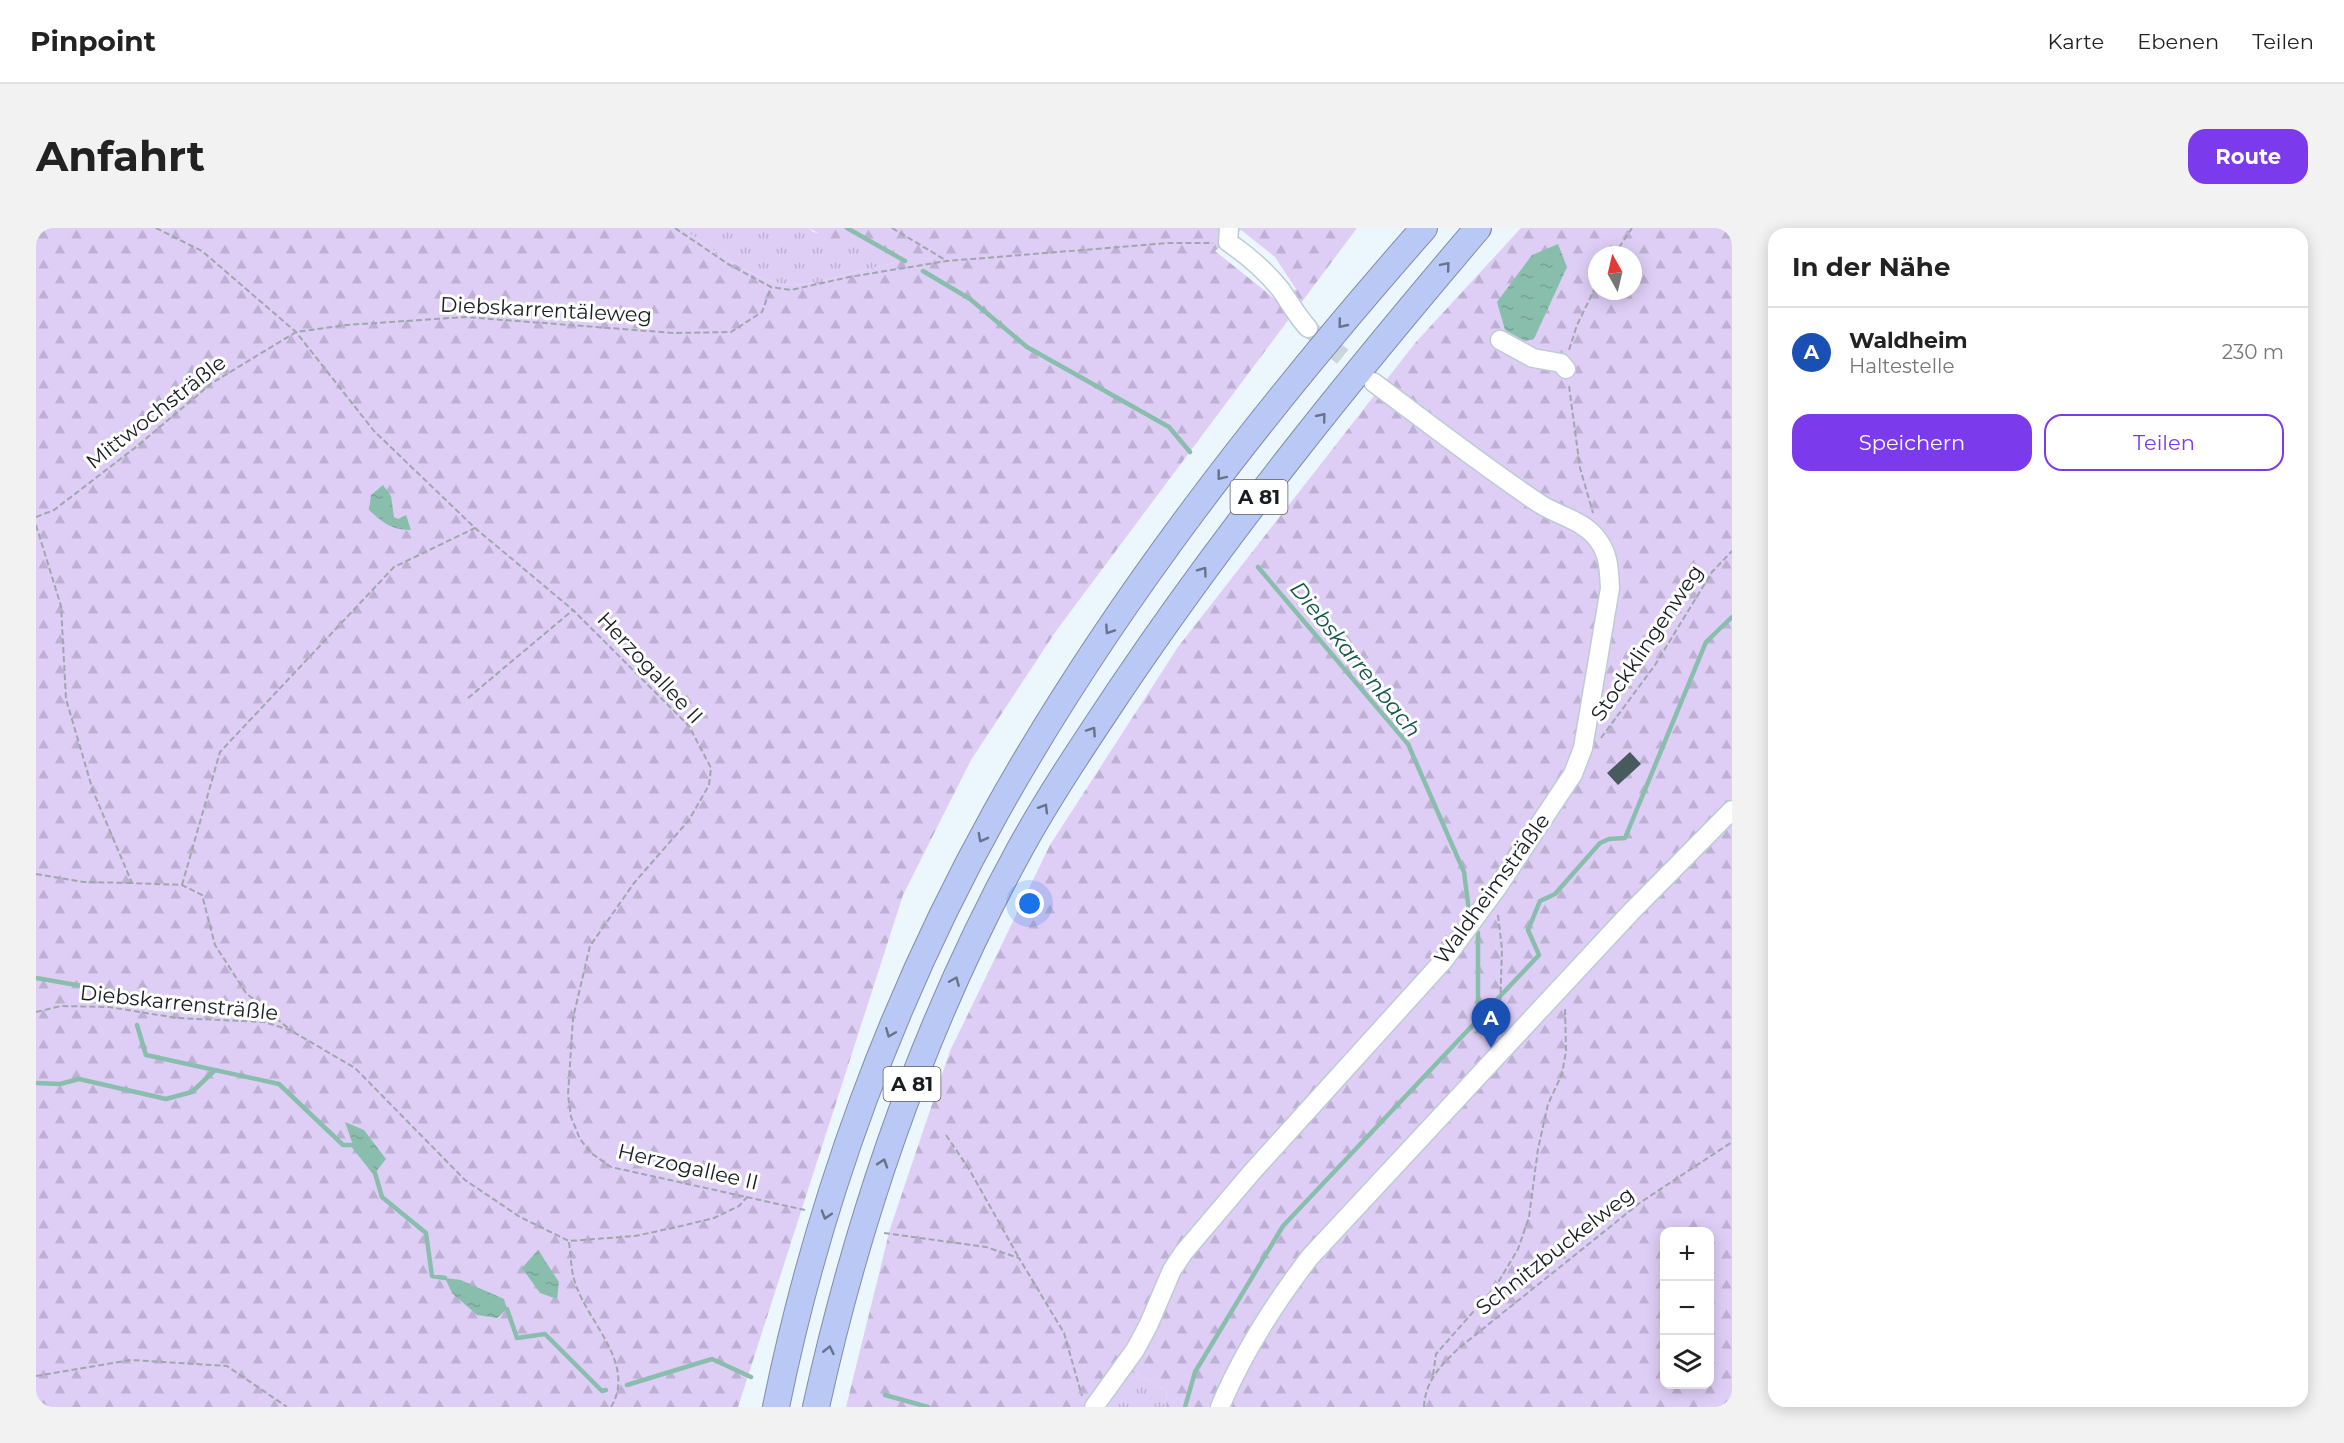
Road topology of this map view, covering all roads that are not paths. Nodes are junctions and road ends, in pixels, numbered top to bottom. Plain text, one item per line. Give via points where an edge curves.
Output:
1 (1424, 228) edge
2 (1478, 228) edge
3 (1228, 235) edge
4 (1308, 328) tunnel mouth
5 (1500, 340) dead end
6 (1566, 369) road end
7 (1373, 382) tunnel mouth
8 (1732, 810) edge
9 (1090, 1405) edge
10 (776, 1407) edge
11 (816, 1407) edge
12 (1220, 1407) edge

1 -> 10 highway, A 81 via 1247,443 1142,582 1076,678 994,815 927,950 857,1120 808,1274
11 -> 2 highway, A 81 via 844,1290 896,1128 962,965 1026,838 1089,735 1227,539 1340,394
3 - 4 street via 1280,289
5 - 6 street via 1533,358 1561,363
7 - 9 street, Waldheimsträßle via 1542,505 1598,539 1608,563 1610,588 1583,748 1573,774 1444,960 1184,1252 1172,1269 1135,1350
8 - 12 street via 1560,987 1310,1257 1277,1301 1236,1369

